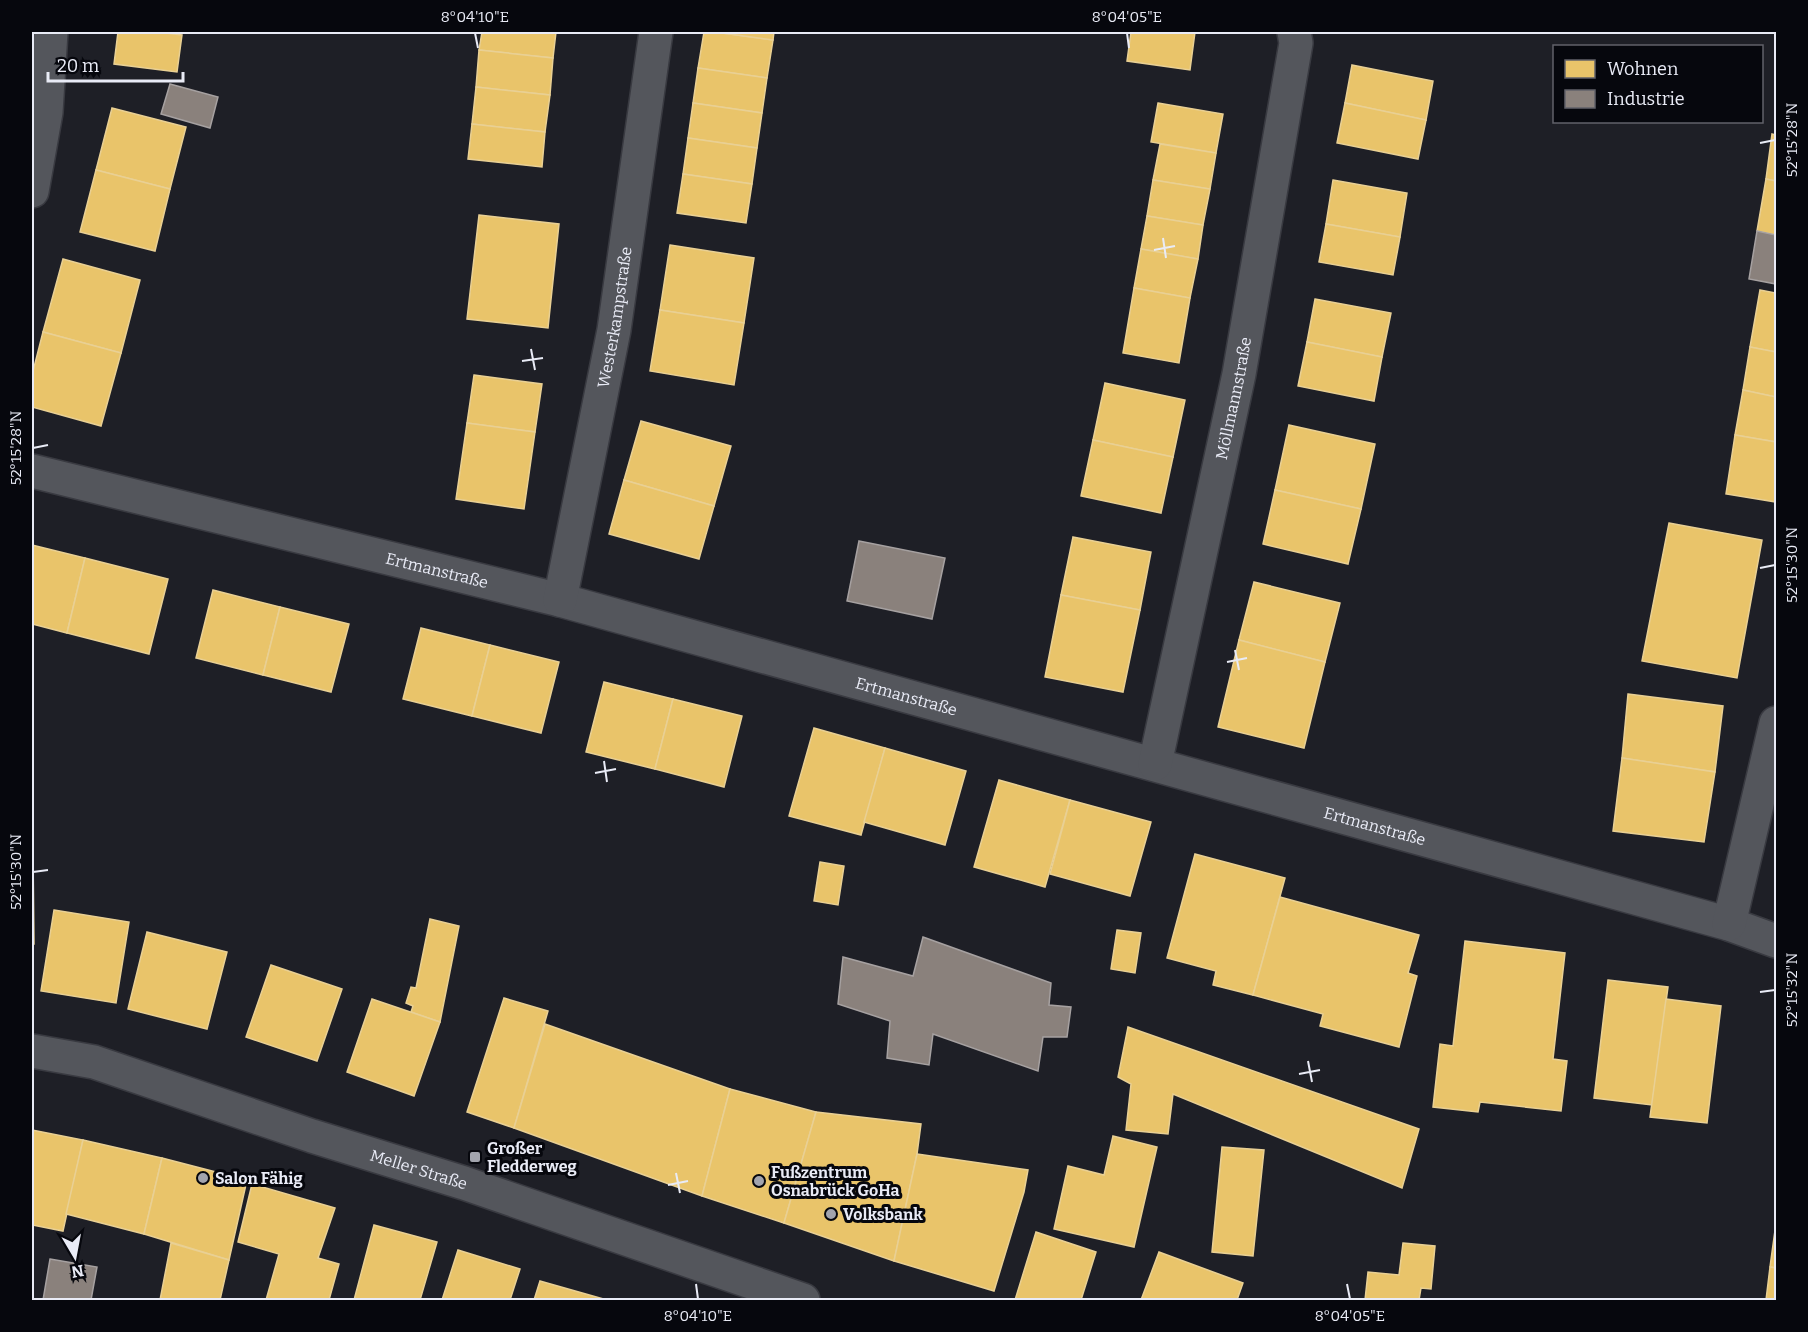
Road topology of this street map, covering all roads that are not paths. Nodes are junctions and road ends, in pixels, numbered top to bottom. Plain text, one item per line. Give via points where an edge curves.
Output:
1 (51, 32) edge
2 (656, 32) edge
3 (1294, 32) edge
4 (32, 191) edge
5 (32, 471) edge
6 (560, 600) junction
7 (1776, 723) edge
8 (1155, 764) junction
9 (1729, 924) junction
10 (1776, 941) edge
11 (32, 1051) edge
12 (803, 1300) edge

1 - 4 street via 46,112
2 - 6 street, Westerkampstraße via 614,330
3 - 8 street, Möllmannstraße via 1296,43 1239,374
5 - 6 street, Ertmanstraße
6 - 8 street, Ertmanstraße
7 - 9 street
8 - 9 street, Ertmanstraße
9 - 10 street, Ertmanstraße
11 - 12 street, Meller Straße via 94,1062

